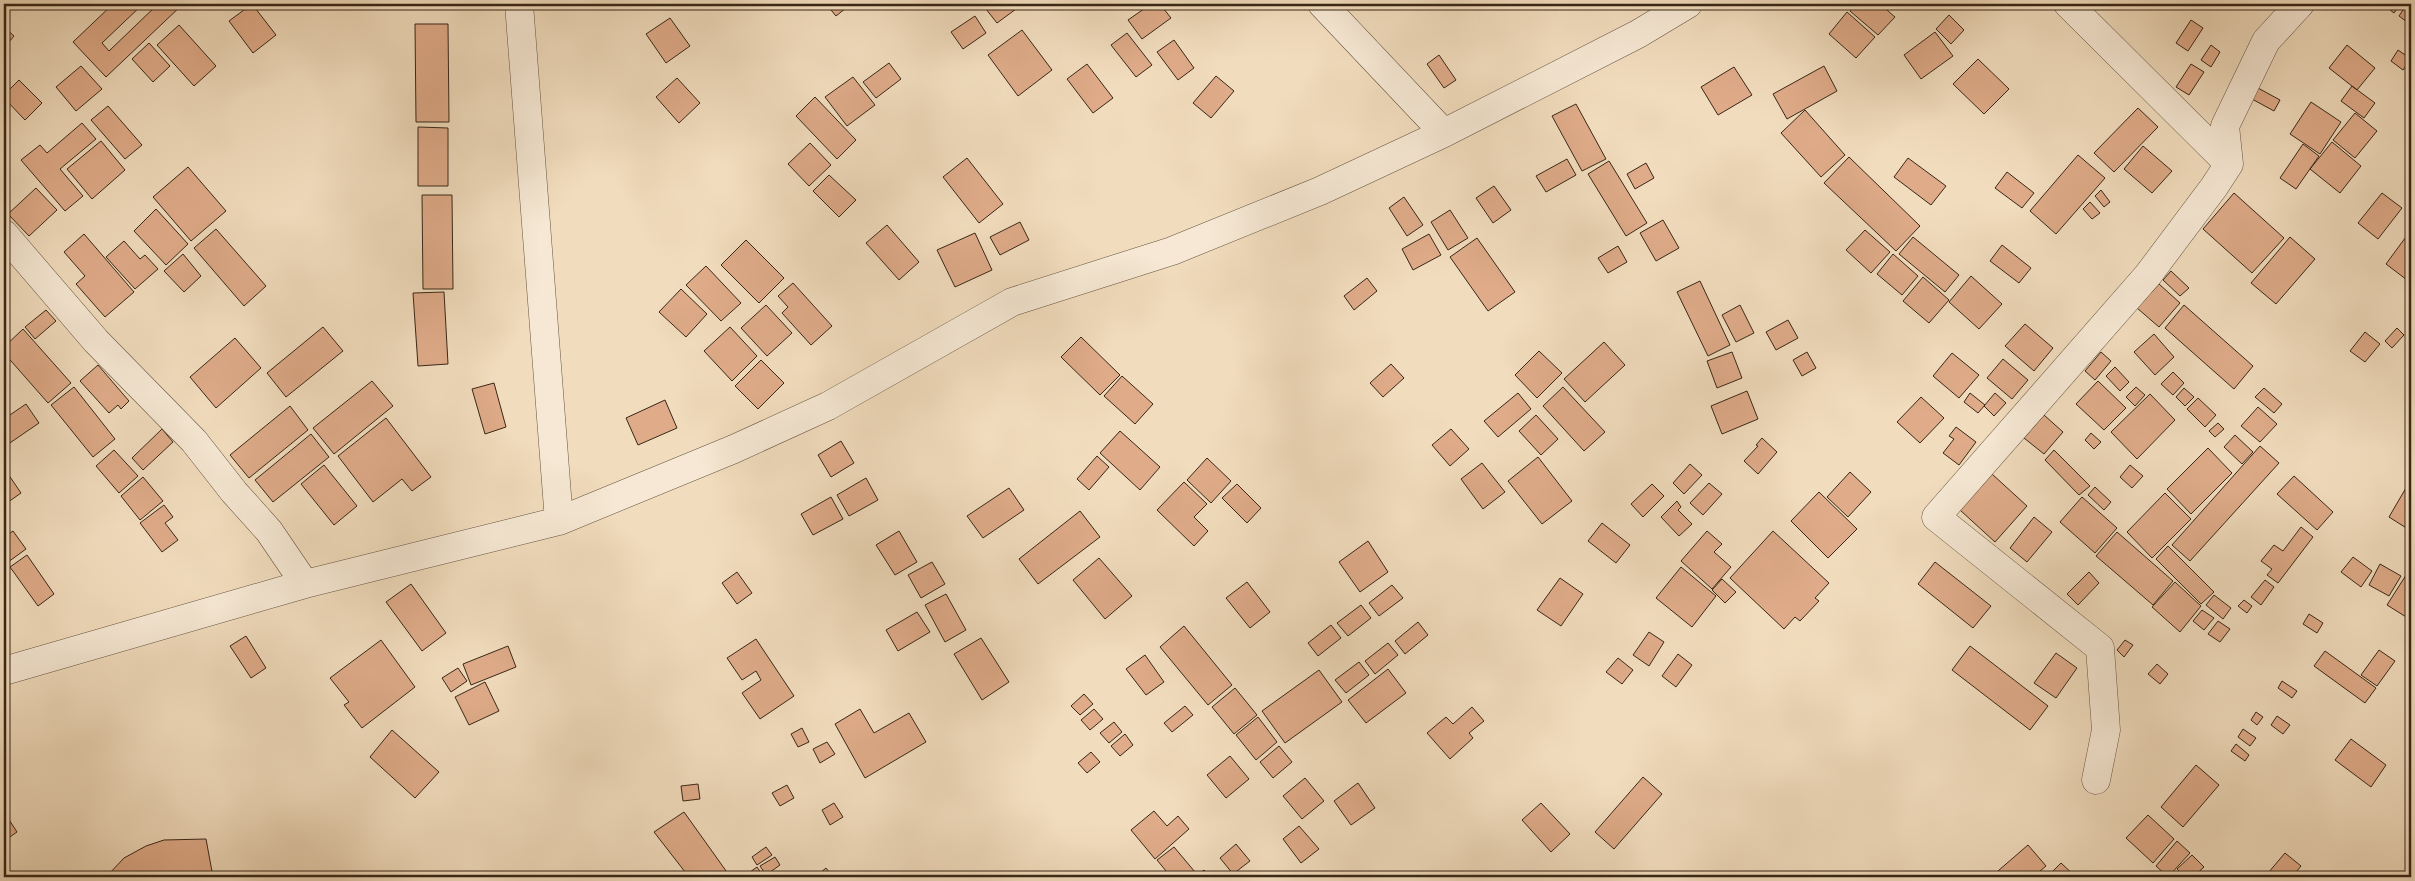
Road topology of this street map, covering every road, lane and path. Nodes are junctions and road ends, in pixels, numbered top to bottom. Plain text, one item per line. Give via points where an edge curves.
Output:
1 (519, 4) edge
2 (1322, 4) edge
3 (1688, 4) edge
4 (2068, 4) edge
5 (2300, 4) edge
6 (1444, 133) junction
7 (2229, 164) junction
8 (4, 234) edge
9 (559, 521) junction
10 (305, 584) junction
11 (4, 671) edge
12 (2096, 780) dead end

1 - 9 street
2 - 6 street
3 - 6 street via 1638,34
4 - 7 street
5 - 7 street via 2266,41 2226,126
6 - 9 street via 1320,191 1172,251 1012,302 828,406 734,449
7 - 12 street via 2148,275 1936,517 2100,648 2106,730
8 - 10 street via 96,341 194,442 268,531
9 - 10 street
10 - 11 street

